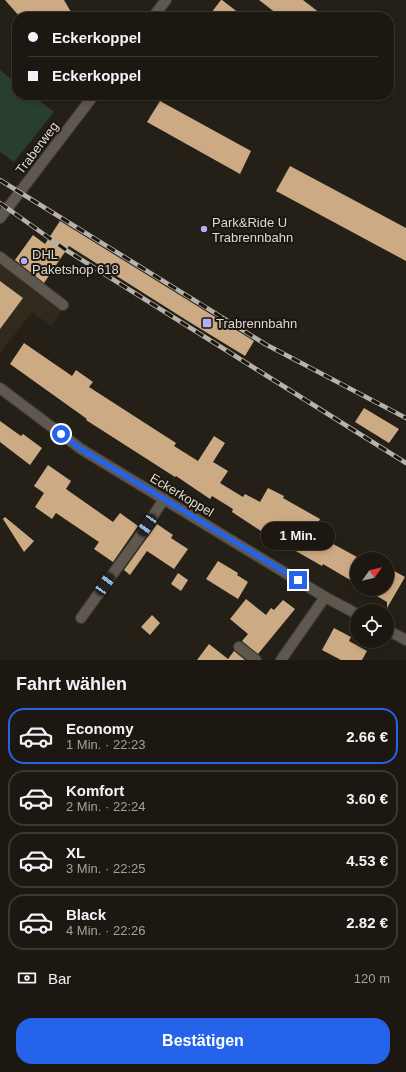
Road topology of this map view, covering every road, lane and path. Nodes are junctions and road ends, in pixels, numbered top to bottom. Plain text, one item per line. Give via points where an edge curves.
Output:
1 (166, 0) edge
2 (157, 12) edge
3 (90, 100) edge
4 (0, 218) edge
5 (0, 258) edge
6 (63, 305) dead end
7 (0, 388) edge
8 (164, 499) junction
9 (325, 597) junction
10 (350, 610) edge
11 (81, 618) dead end
12 (394, 634) edge
13 (406, 640) edge
14 (239, 647) dead end
15 (256, 660) edge
16 (281, 660) edge

1 - 2 street
3 - 4 street, Traberweg
5 - 6 street
7 - 8 street, Eckerkoppel via 81,449
8 - 9 street, Eckerkoppel
8 - 11 street
9 - 10 street, Eckerkoppel
9 - 16 street
12 - 13 street
14 - 15 street

